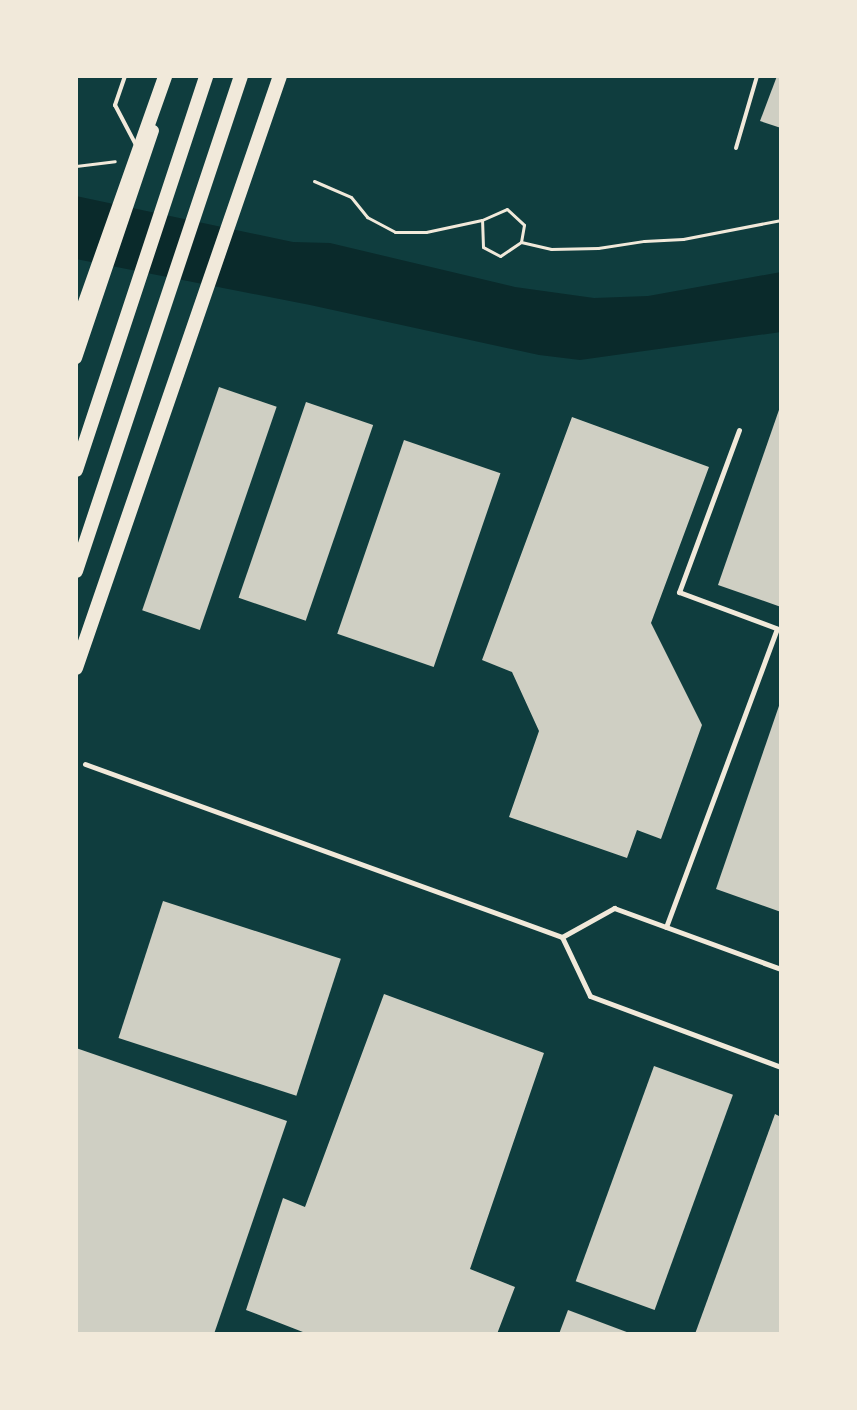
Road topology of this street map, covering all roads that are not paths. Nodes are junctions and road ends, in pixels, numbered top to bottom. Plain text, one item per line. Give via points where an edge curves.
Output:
1 (125, 76) edge
2 (165, 76) edge
3 (171, 76) edge
4 (206, 76) edge
5 (241, 76) edge
6 (274, 76) edge
7 (280, 76) edge
8 (757, 76) edge
9 (736, 148) dead end
10 (144, 158) junction
11 (76, 328) edge
12 (76, 358) edge
13 (738, 430) dead end
14 (76, 470) edge
15 (76, 571) edge
16 (779, 629) edge
17 (76, 668) edge
18 (86, 764) dead end
19 (666, 927) junction
20 (562, 937) junction
21 (781, 969) edge
22 (781, 1067) edge

1 - 10 lane via 115,105
2 - 11 highway
3 - 10 main road
4 - 14 highway
5 - 15 highway
6 - 17 main road via 81,643
7 - 17 highway
8 - 9 lane
10 - 12 main road
13 - 16 street via 679,592
16 - 19 street
18 - 20 street
19 - 20 street via 614,908
19 - 21 street
20 - 22 street via 590,996

